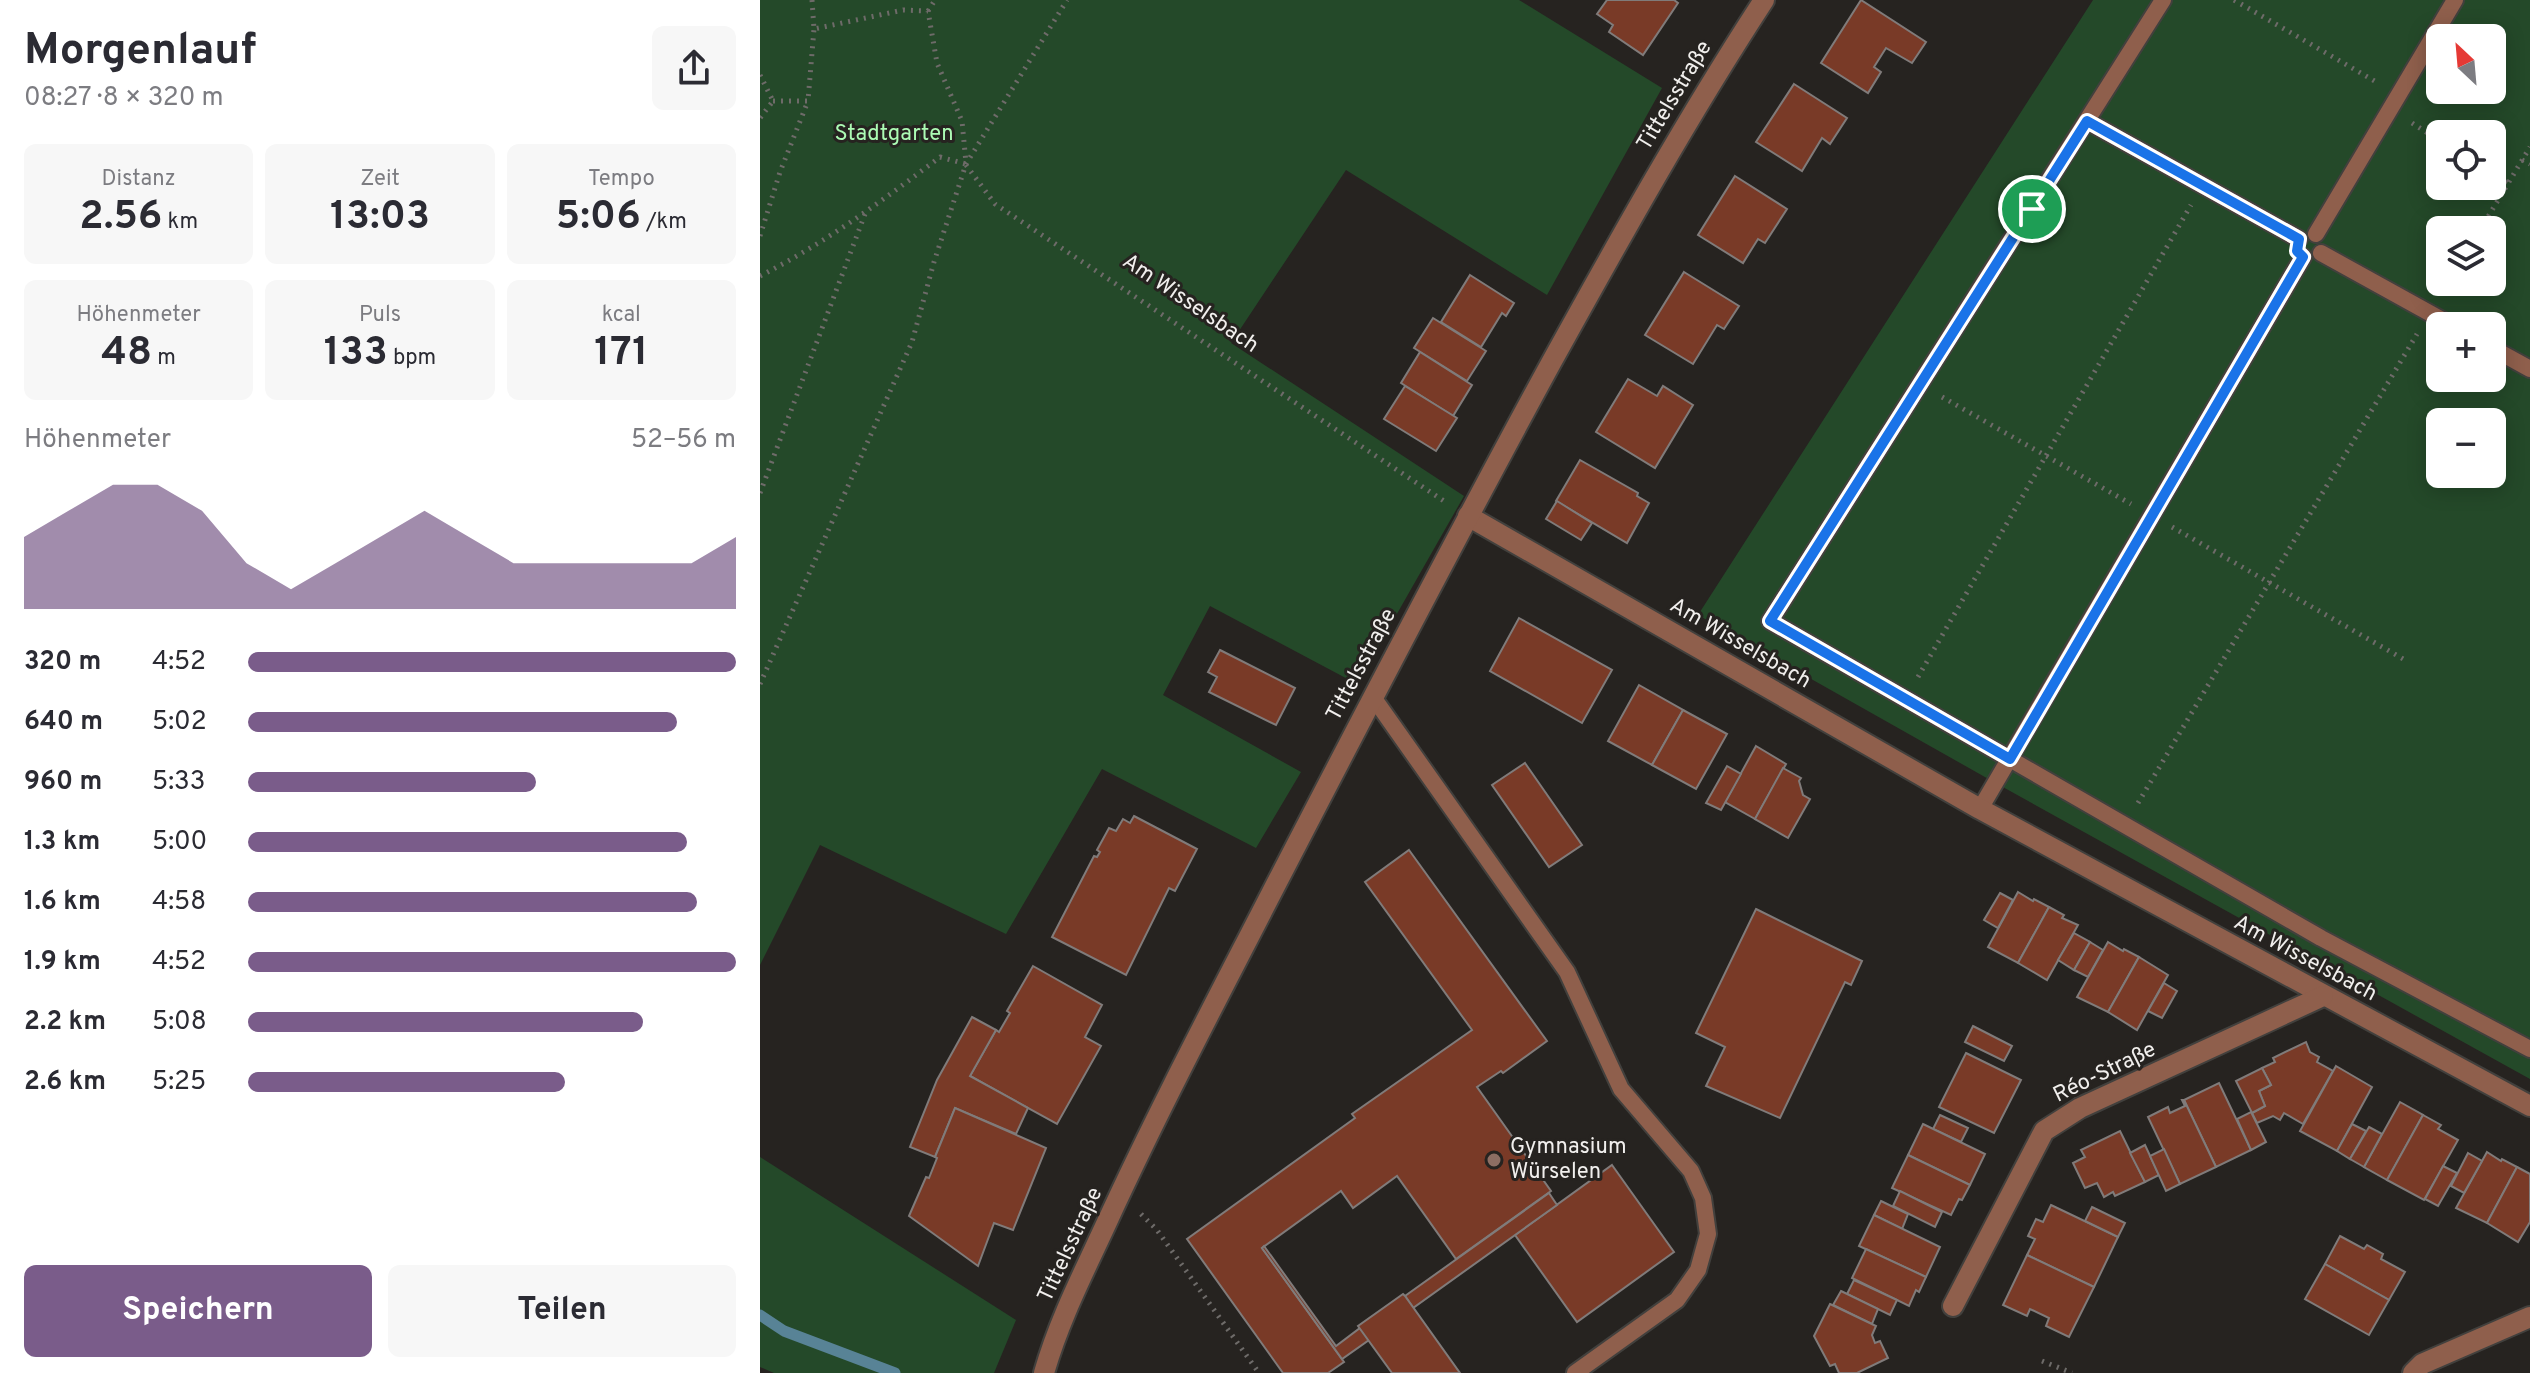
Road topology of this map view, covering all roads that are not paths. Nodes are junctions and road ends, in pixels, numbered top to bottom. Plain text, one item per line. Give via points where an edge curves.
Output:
1 (1764, 0) edge
2 (2163, 0) edge
3 (2455, 0) edge
4 (2087, 121) junction
5 (2316, 234) junction
6 (2299, 239) junction
7 (2321, 253) junction
8 (2303, 257) junction
9 (2428, 312) edge
10 (2506, 356) edge
11 (2530, 369) edge
12 (1468, 516) junction
13 (1373, 697) junction
14 (2010, 759) junction
15 (1980, 809) junction
16 (2323, 996) junction
17 (2530, 1049) edge
18 (2530, 1106) edge
19 (1953, 1306) dead end
20 (2530, 1317) edge
21 (1044, 1373) edge
22 (1575, 1373) edge
23 (2413, 1373) edge

1 - 12 street, Tittelsstraße via 1633,215
2 - 4 lane
3 - 5 lane
4 - 6 lane
4 - 14 lane via 1770,621
5 - 6 lane via 2305,233
5 - 7 lane via 2322,241
6 - 8 lane via 2297,251
7 - 8 lane
7 - 9 lane
8 - 14 lane
10 - 11 lane
12 - 13 street, Tittelsstraße
12 - 15 street, Am Wisselsbach
13 - 21 street, Tittelsstraße via 1120,1194 1054,1338
13 - 22 lane via 1567,972 1621,1089 1691,1171 1703,1198 1708,1234 1698,1270 1677,1300
14 - 15 lane
14 - 17 lane via 2321,938
15 - 16 street, Am Wisselsbach
16 - 18 street, Am Wisselsbach
16 - 19 street, Réo-Straße via 2080,1108 2044,1131
20 - 23 street via 2422,1364

